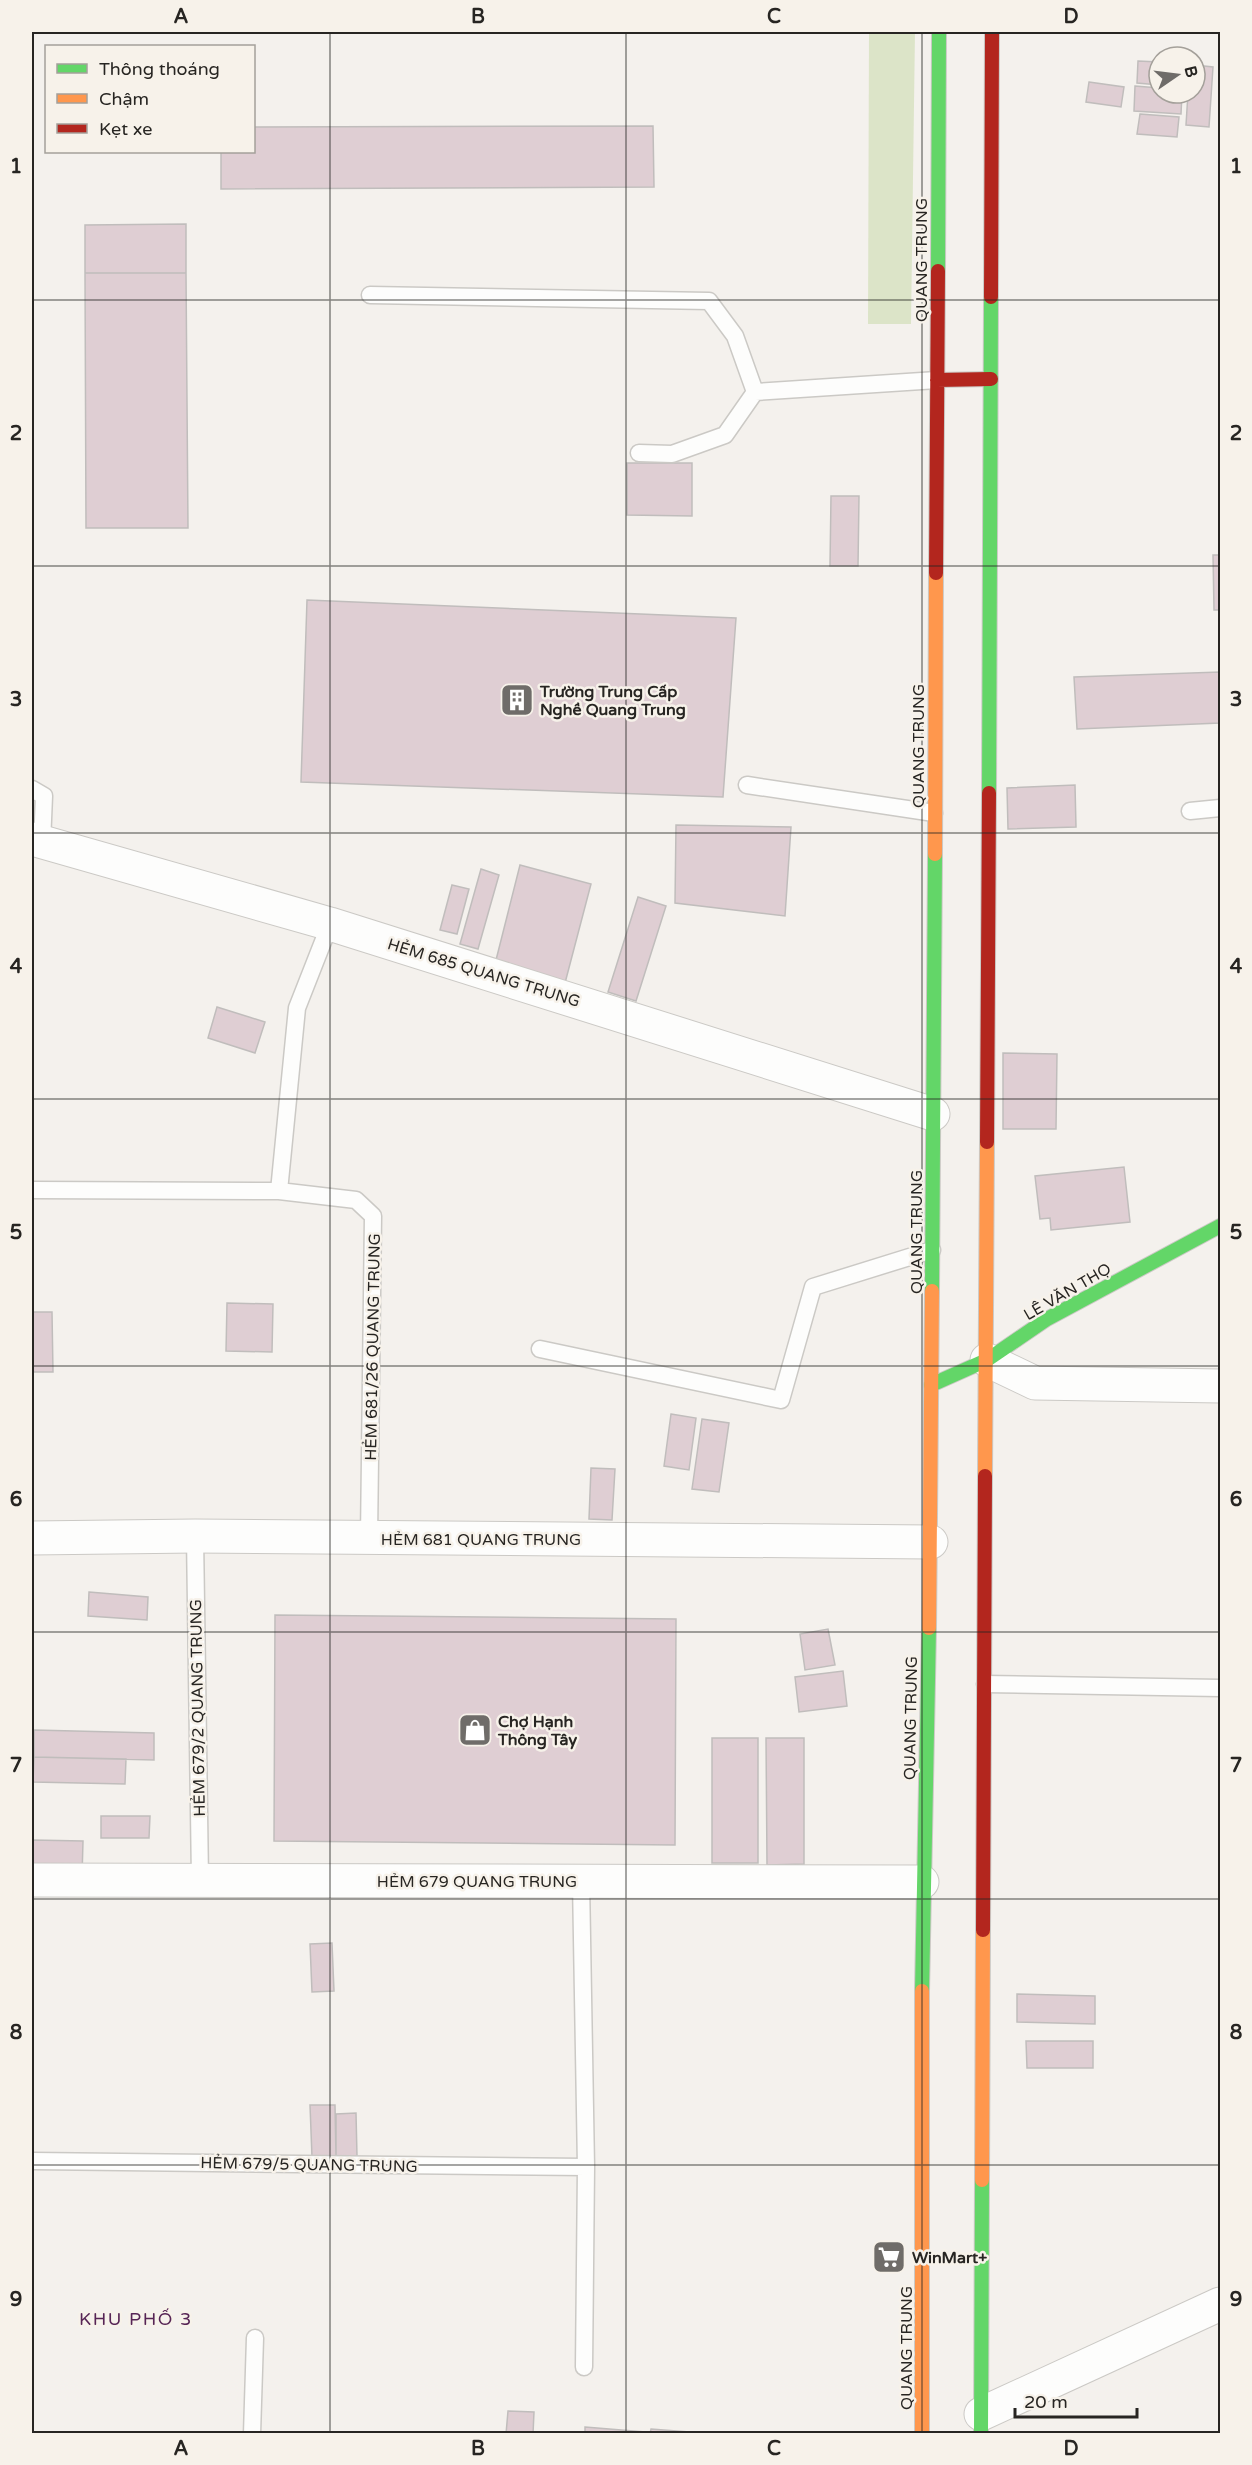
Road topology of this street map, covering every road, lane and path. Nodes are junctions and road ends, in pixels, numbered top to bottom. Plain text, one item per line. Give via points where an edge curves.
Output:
1 (939, 32) edge
2 (992, 32) edge
3 (370, 295) dead end
4 (937, 380) junction
5 (991, 380) junction
6 (755, 392) junction
7 (639, 453) dead end
8 (747, 785) dead end
9 (32, 789) edge
10 (1221, 808) edge
11 (1190, 811) dead end
12 (934, 813) junction
13 (37, 841) edge
14 (330, 924) junction
15 (933, 1114) junction
16 (32, 1190) edge
17 (279, 1191) junction
18 (1221, 1226) edge
19 (932, 1250) junction
20 (540, 1349) dead end
21 (987, 1360) junction
22 (931, 1385) junction
23 (1221, 1386) edge
24 (195, 1536) junction
25 (32, 1538) edge
26 (369, 1538) junction
27 (931, 1542) junction
28 (985, 1684) junction
29 (1221, 1688) edge
30 (32, 1880) edge
31 (200, 1880) junction
32 (581, 1881) junction
33 (922, 1882) junction
34 (32, 2161) edge
35 (586, 2167) junction
36 (1221, 2304) edge
37 (255, 2338) dead end
38 (584, 2367) dead end
39 (981, 2424) edge
40 (252, 2433) edge
41 (922, 2433) edge

1 - 4 main road, QUANG TRUNG
2 - 5 main road
3 - 6 lane via 709,301 735,336
4 - 5 main road
4 - 6 lane
4 - 12 main road, QUANG TRUNG
5 - 21 main road
6 - 7 lane via 725,435 672,454
8 - 12 lane
9 - 13 lane via 44,796
10 - 11 lane
12 - 15 main road, QUANG TRUNG
13 - 14 street, HẺM 685 QUANG TRUNG
14 - 15 street, HẺM 685 QUANG TRUNG
14 - 17 lane via 297,1008
15 - 19 main road, QUANG TRUNG
16 - 17 lane, HẺM 681/26 QUANG TRUNG
17 - 26 lane, HẺM 681/26 QUANG TRUNG via 356,1200 373,1216
18 - 21 main road, LÊ VĂN THỌ via 1047,1319
19 - 20 lane via 813,1287 781,1400
19 - 22 main road, QUANG TRUNG
21 - 22 main road, LÊ VĂN THỌ
21 - 23 street via 1035,1383
21 - 28 main road
22 - 27 main road, QUANG TRUNG
24 - 25 street, HẺM 681 QUANG TRUNG
24 - 26 street, HẺM 681 QUANG TRUNG
24 - 31 lane, HẺM 679/2 QUANG TRUNG
26 - 27 street, HẺM 681 QUANG TRUNG
27 - 33 main road, QUANG TRUNG
28 - 29 lane
28 - 39 main road
30 - 31 street, HẺM 679 QUANG TRUNG
31 - 32 street, HẺM 679 QUANG TRUNG
32 - 33 street, HẺM 679 QUANG TRUNG
32 - 35 lane
33 - 41 main road, QUANG TRUNG
34 - 35 lane, HẺM 679/5 QUANG TRUNG
35 - 38 lane
36 - 39 street
37 - 40 lane

